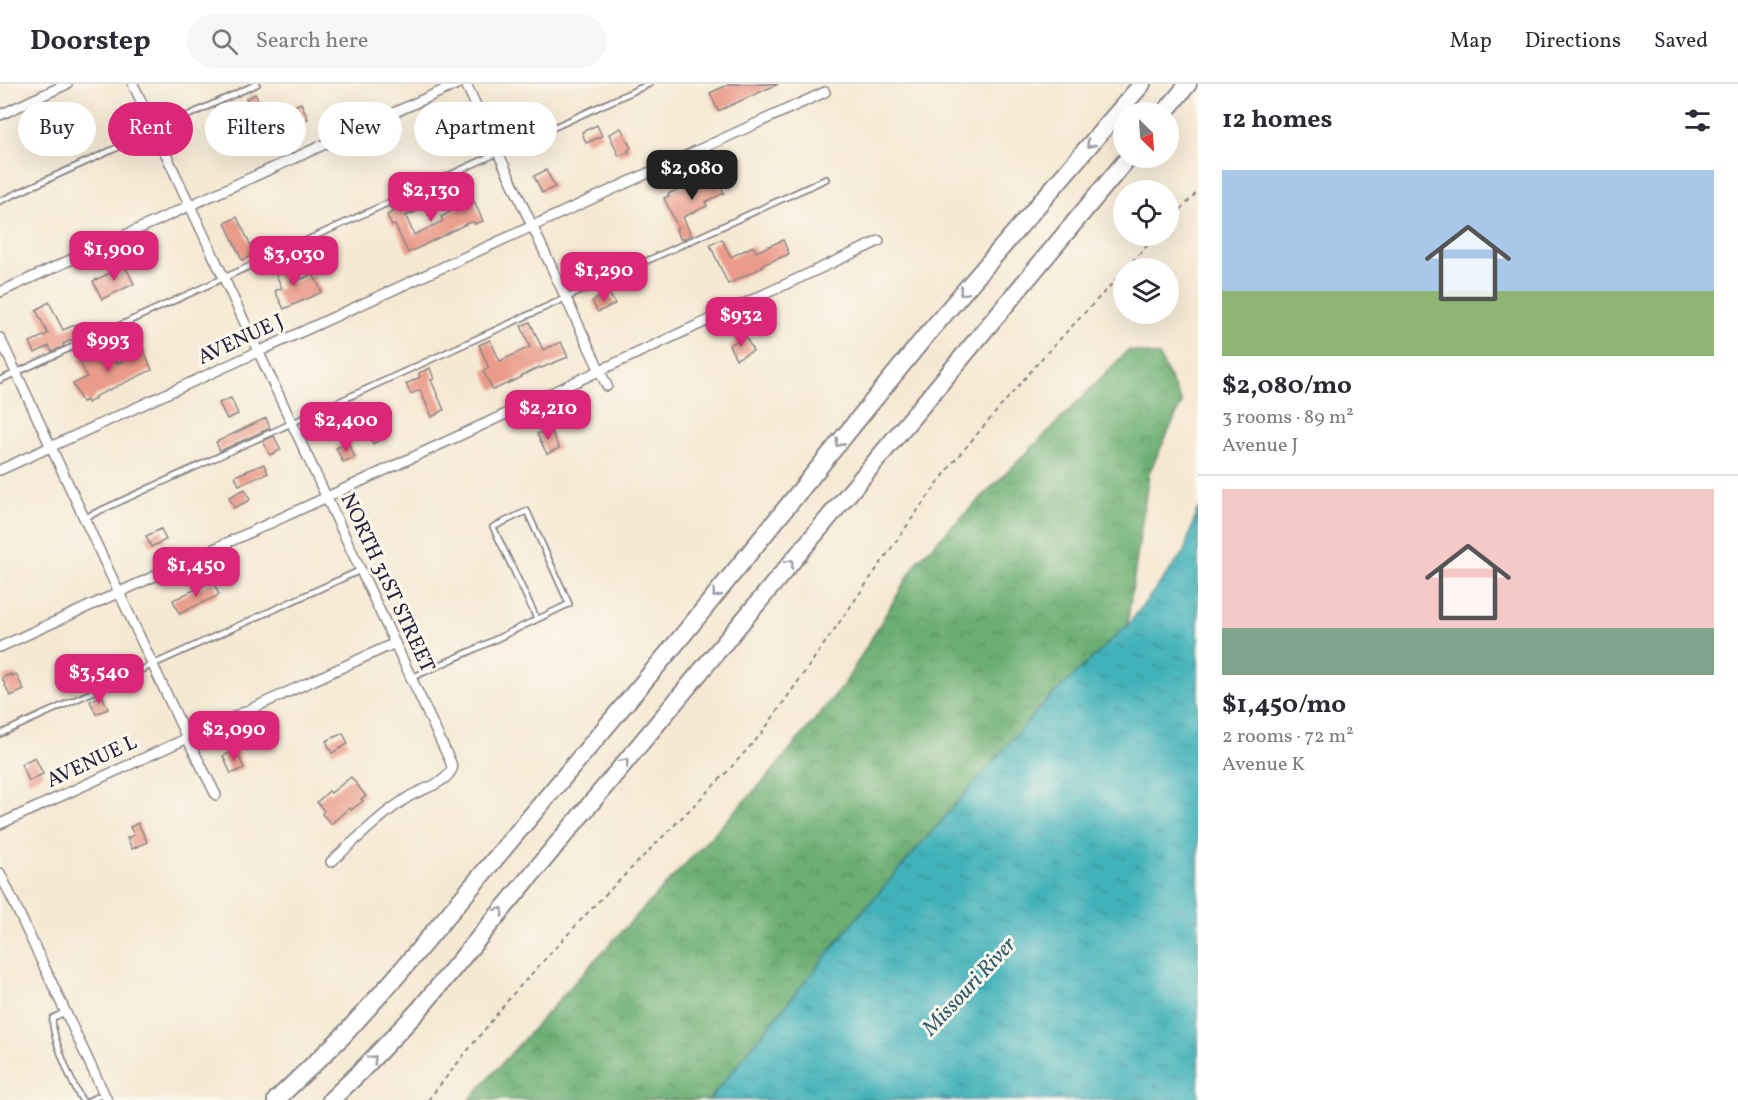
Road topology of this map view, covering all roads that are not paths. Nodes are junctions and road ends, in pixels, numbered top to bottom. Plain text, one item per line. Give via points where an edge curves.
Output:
1 (67, 84) edge
2 (133, 84) edge
3 (257, 84) edge
4 (457, 84) edge
5 (466, 84) edge
6 (649, 84) edge
7 (1142, 84) edge
8 (1188, 84) edge
9 (825, 92) dead end
10 (142, 102) edge
11 (474, 102) edge
12 (1173, 102) edge
13 (193, 113) edge
14 (0, 115) edge
15 (557, 126) edge
16 (108, 152) edge
17 (167, 156) edge
18 (491, 156) edge
19 (499, 156) edge
20 (1120, 168) edge
21 (826, 179) dead end
22 (0, 201) edge
23 (190, 206) junction
24 (533, 226) junction
25 (879, 241) dead end
26 (224, 277) junction
27 (0, 292) edge
28 (566, 298) junction
29 (0, 338) edge
30 (259, 352) junction
31 (600, 371) junction
32 (16, 372) junction
33 (0, 380) edge
34 (607, 386) dead end
35 (292, 423) junction
36 (51, 447) junction
37 (0, 470) edge
38 (327, 497) junction
39 (84, 518) junction
40 (361, 570) junction
41 (119, 592) junction
42 (537, 619) junction
43 (395, 643) junction
44 (0, 647) edge
45 (153, 664) junction
46 (411, 678) junction
47 (0, 734) edge
48 (187, 738) junction
49 (216, 795) dead end
50 (0, 824) edge
51 (330, 862) dead end
52 (0, 873) edge
53 (65, 1011) junction
54 (105, 1097) edge
55 (82, 1100) edge
56 (90, 1100) edge
57 (276, 1100) edge
58 (331, 1100) edge

1 - 14 street
2 - 10 street, NORTH 31ST STREET
3 - 13 lane
4 - 23 street
5 - 11 street
6 - 15 lane
7 -> 57 highway via 924,338 678,641 395,978 342,1037
8 - 12 highway
9 - 24 street, AVENUE J
16 - 22 lane
17 - 23 street, NORTH 31ST STREET
18 - 26 lane
19 - 24 street
58 -> 20 highway via 418,1011
21 - 28 lane
23 - 26 street, NORTH 31ST STREET
23 - 27 street
24 - 28 street
24 - 30 street, AVENUE J
25 - 31 street
26 - 30 street, NORTH 31ST STREET
26 - 32 lane
28 - 31 street
28 - 35 lane
29 - 32 street
30 - 35 street, NORTH 31ST STREET
30 - 36 street, AVENUE J
31 - 34 street
31 - 38 street
32 - 33 lane
32 - 36 street
35 - 38 street, NORTH 31ST STREET
35 - 39 lane
36 - 37 street, AVENUE J
36 - 39 street
38 - 40 street, NORTH 31ST STREET
38 - 41 street
39 - 41 street
40 - 43 street, NORTH 31ST STREET
40 - 45 lane
41 - 44 street
41 - 45 street
42 - 42 lane via 569,604 526,511 493,527
42 - 46 lane
43 - 46 street, NORTH 31ST STREET
43 - 48 street, AVENUE L
45 - 47 lane
45 - 48 street
46 - 51 street, NORTH 31ST STREET via 451,763 451,772 395,807
48 - 49 street
48 - 50 street, AVENUE L
52 - 53 street
53 - 54 street
53 - 55 lane via 53,1018 52,1025
54 - 56 lane

